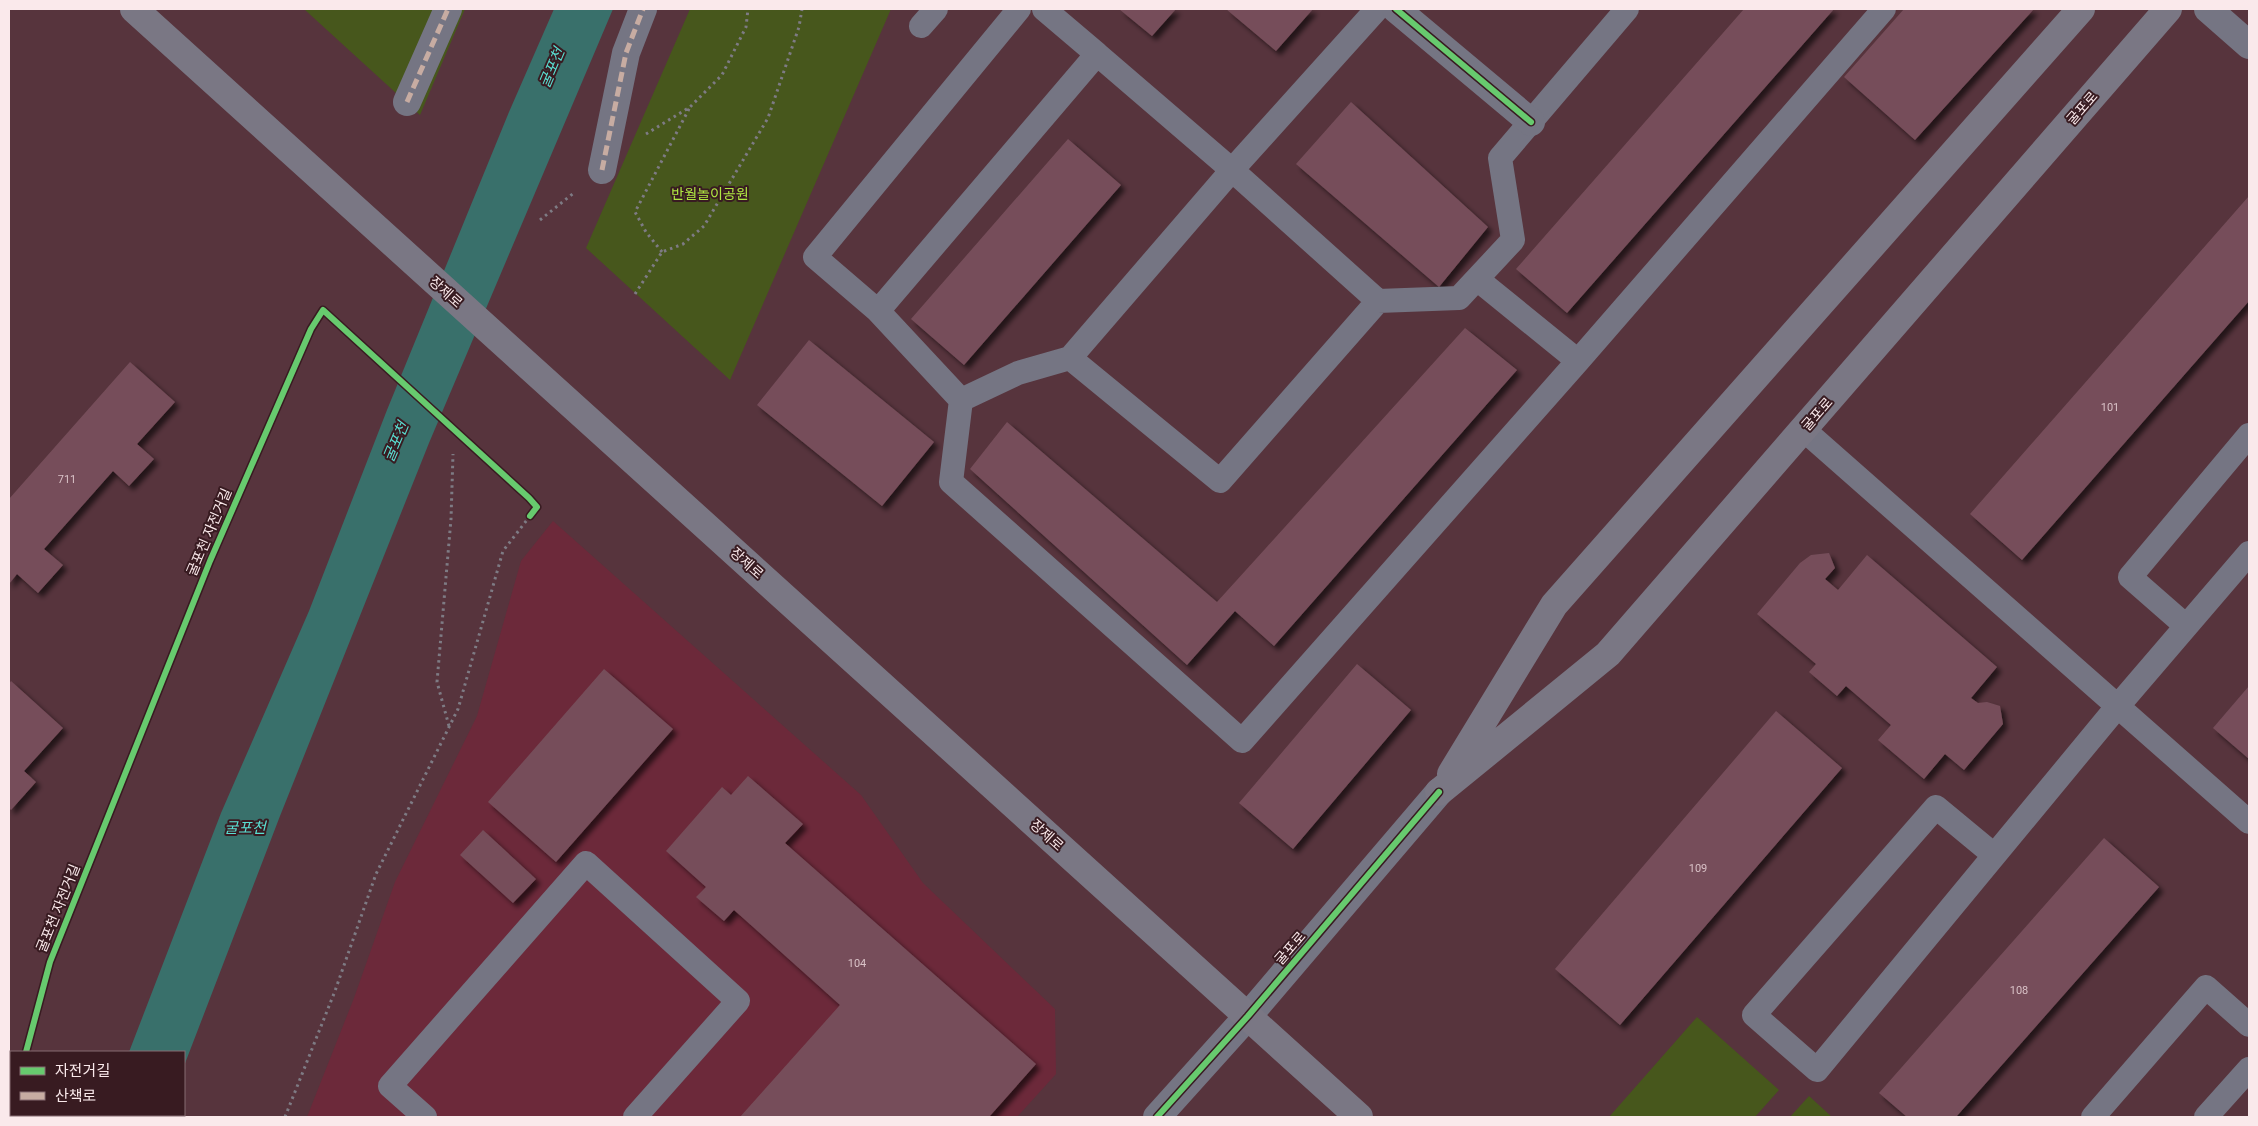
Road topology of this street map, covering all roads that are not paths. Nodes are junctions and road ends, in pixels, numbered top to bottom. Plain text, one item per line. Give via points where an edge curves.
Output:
1 (134, 9) edge
2 (448, 9) edge
3 (643, 9) edge
4 (1019, 9) edge
5 (1044, 9) edge
6 (1377, 9) edge
7 (1396, 9) edge
8 (1627, 9) edge
9 (1884, 9) edge
10 (2081, 9) edge
11 (2168, 9) edge
12 (2208, 9) edge
13 (2249, 45) edge
14 (1097, 54) junction
15 (407, 102) dead end
16 (1531, 122) junction
17 (602, 170) dead end
18 (1232, 170) junction
19 (1477, 279) junction
20 (1378, 301) junction
21 (878, 311) junction
22 (1070, 358) junction
23 (1578, 361) junction
24 (961, 400) junction
25 (1804, 430) junction
26 (2249, 435) edge
27 (2249, 553) edge
28 (2186, 626) junction
29 (2117, 707) junction
30 (1439, 792) junction
31 (2249, 822) edge
32 (1994, 855) junction
33 (1248, 1016) junction
34 (2249, 1025) edge
35 (2249, 1069) edge
36 (425, 1117) edge
37 (635, 1117) edge
38 (1157, 1117) edge
39 (1360, 1117) edge
40 (2093, 1117) edge
41 (2206, 1117) edge

1 - 33 main road, 장제로
2 - 15 street
3 - 17 street via 626,53
4 - 21 lane via 815,257
5 - 14 lane
6 - 18 lane
7 - 16 street
8 - 16 lane
9 - 23 lane
10 - 30 main road, 굴포로 via 1554,605
11 - 25 main road, 굴포로
12 - 13 street
14 - 18 lane
14 - 21 lane
16 - 19 lane via 1500,158 1513,240
18 - 20 lane
18 - 22 lane
19 - 20 lane via 1459,298
19 - 23 lane
20 - 22 lane via 1220,481
21 - 24 lane
22 - 24 lane via 1018,373
23 - 24 lane via 1242,741 951,482
25 - 29 lane
25 - 30 main road, 굴포로 via 1608,654
26 - 28 lane via 2130,577
27 - 28 lane
28 - 29 lane
29 - 31 lane
29 - 32 lane
30 - 33 street, 굴포로
32 - 32 lane via 1816,1070 1754,1015 1936,807
33 - 38 street, 굴포로
33 - 39 main road, 장제로
34 - 40 lane via 2206,987
35 - 41 lane
36 - 37 lane via 390,1086 586,863 738,1001

